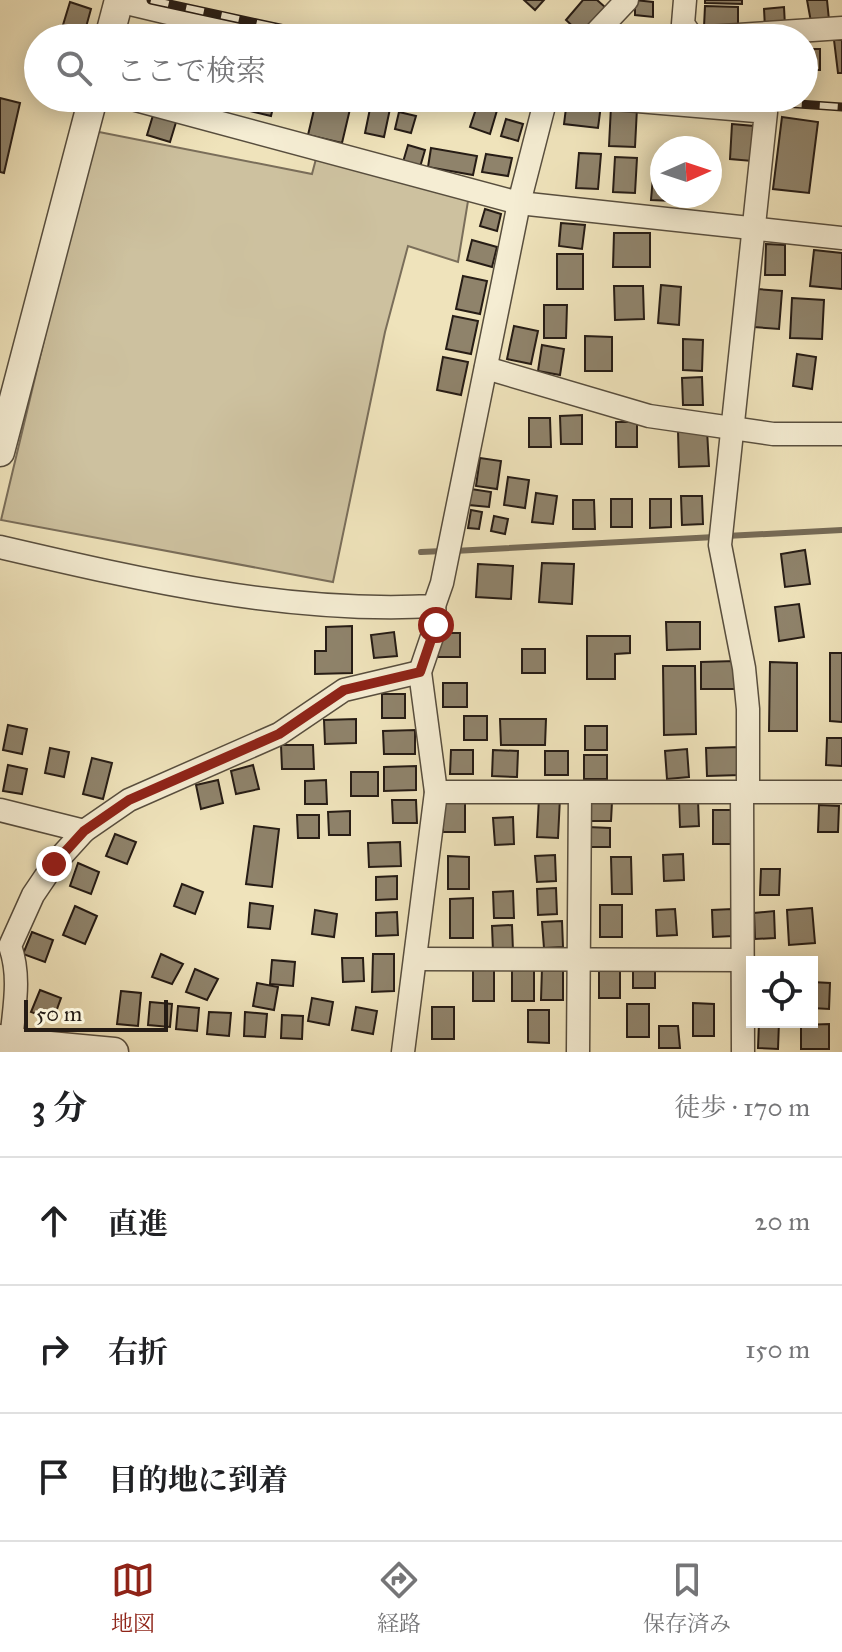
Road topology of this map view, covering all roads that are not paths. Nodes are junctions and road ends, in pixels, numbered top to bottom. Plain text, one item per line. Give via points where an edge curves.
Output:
1 (627, 0) edge
2 (685, 0) edge
3 (119, 1) edge
4 (113, 24) edge
5 (215, 24) edge
6 (604, 24) edge
7 (683, 24) edge
8 (842, 28) edge
9 (818, 30) edge
10 (89, 112) edge
11 (180, 112) edge
12 (542, 112) edge
13 (766, 112) edge
14 (519, 203) junction
15 (754, 228) junction
16 (842, 238) edge
17 (486, 368) junction
18 (733, 427) junction
19 (842, 434) edge
20 (0, 452) edge
21 (0, 547) edge
22 (434, 606) junction
23 (420, 672) junction
24 (436, 792) junction
25 (745, 792) junction
26 (842, 792) edge
27 (580, 793) junction
28 (0, 810) edge
29 (84, 831) junction
30 (5, 945) edge
31 (416, 959) junction
32 (580, 960) junction
33 (743, 960) junction
34 (17, 1044) edge
35 (114, 1052) edge
36 (403, 1052) edge
37 (578, 1052) edge
38 (743, 1052) edge

1 - 6 street
2 - 7 street
3 - 4 street
3 - 5 street
8 - 9 street
10 - 20 street
11 - 14 street
12 - 14 street
13 - 15 street
14 - 15 street
14 - 17 street
15 - 16 street
15 - 18 street
17 - 18 street via 649,416
17 - 22 street
18 - 19 street via 773,434
18 - 25 street via 720,537 744,668
21 - 22 street via 134,578 244,596
22 - 23 street via 436,625
23 - 24 street
23 - 29 street via 344,690 279,734 129,800
24 - 27 street
24 - 31 street
25 - 26 street
25 - 27 street
25 - 33 street
27 - 32 street
28 - 29 street
29 - 30 street via 54,864
30 - 34 street via 16,963
31 - 32 street
31 - 36 street
32 - 33 street
32 - 37 street
33 - 38 street
34 - 35 street

